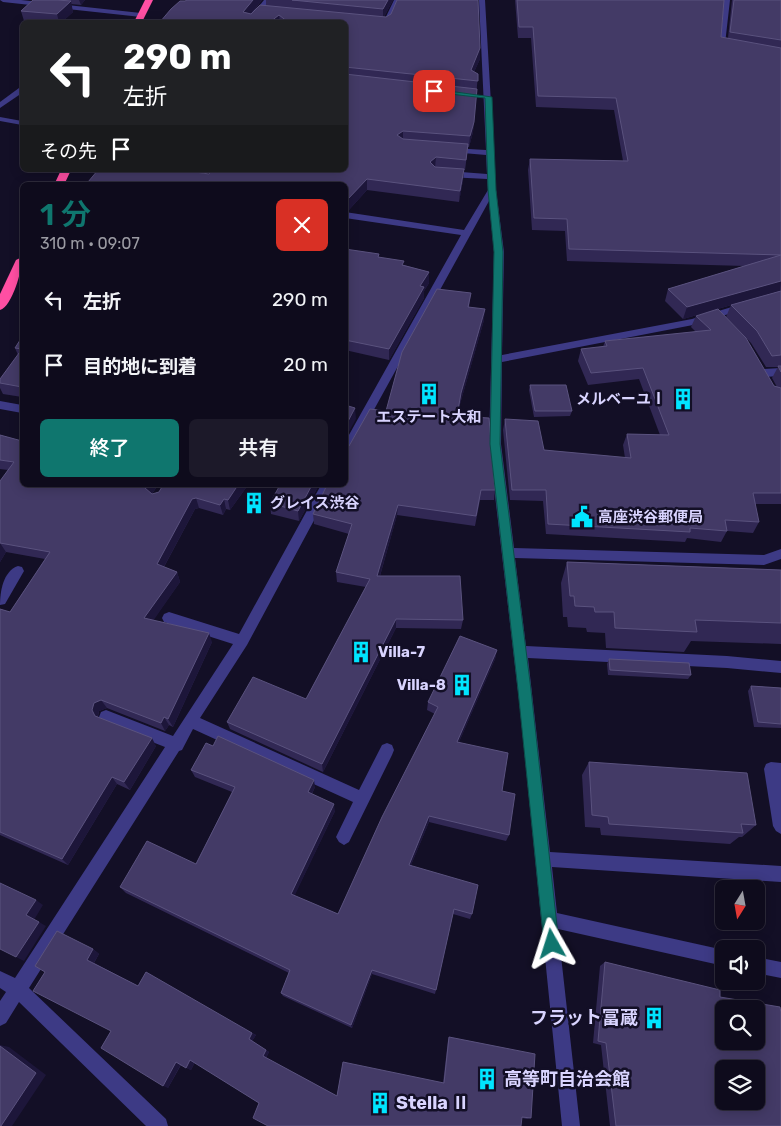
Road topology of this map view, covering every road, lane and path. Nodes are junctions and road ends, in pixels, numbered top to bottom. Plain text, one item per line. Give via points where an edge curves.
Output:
1 (3, 0) edge
2 (149, 0) edge
3 (267, 0) edge
4 (397, 0) edge
5 (482, 0) edge
6 (727, 0) edge
7 (258, 12) junction
8 (268, 12) edge
9 (140, 19) edge
10 (251, 20) edge
11 (366, 21) edge
12 (738, 49) edge
13 (20, 91) edge
14 (0, 106) edge
15 (0, 119) edge
16 (20, 123) edge
17 (442, 149) edge
18 (491, 153) junction
19 (435, 173) edge
20 (492, 177) junction
21 (492, 190) junction
22 (348, 215) edge
23 (468, 233) junction
24 (20, 264) edge
25 (753, 304) edge
26 (0, 306) edge
27 (715, 314) junction
28 (728, 327) edge
29 (497, 359) junction
30 (781, 372) edge
31 (771, 387) edge
32 (0, 405) edge
33 (20, 409) edge
34 (348, 447) edge
35 (325, 487) edge
36 (509, 553) junction
37 (781, 554) edge
38 (18, 571) dead end
39 (0, 600) edge
40 (169, 618) dead end
41 (242, 641) junction
42 (520, 652) junction
43 (781, 667) edge
44 (106, 716) edge
45 (191, 721) junction
46 (177, 745) junction
47 (387, 750) dead end
48 (781, 770) edge
49 (363, 799) junction
50 (781, 826) edge
51 (344, 838) dead end
52 (542, 858) junction
53 (781, 874) edge
54 (549, 919) junction
55 (715, 956) edge
56 (765, 967) edge
57 (781, 970) edge
58 (0, 979) edge
59 (19, 990) junction
60 (0, 1017) edge
61 (160, 1126) edge
62 (571, 1126) edge

1 - 9 street
2 - 9 highway
3 - 7 street
4 - 11 street via 386,23
5 - 18 street via 484,96
6 - 12 street via 721,46
7 - 8 street
7 - 10 street
13 - 14 street
15 - 16 street
17 - 18 street
18 - 20 street
19 - 20 street
20 - 21 street
21 - 23 street
21 - 29 street via 499,252
22 - 23 street
23 - 34 street
24 - 26 highway
25 - 27 street
27 - 28 street
27 - 29 street via 693,322
29 - 36 street via 495,444
30 - 31 street via 762,370
32 - 33 street
35 - 41 street
36 - 37 street via 764,560
36 - 42 street
38 - 39 street
40 - 41 street
41 - 45 street
42 - 43 street
42 - 52 street
44 - 46 street
45 - 46 street
45 - 49 street
46 - 59 street
47 - 49 street
48 - 50 street via 771,770
49 - 51 street
52 - 53 street
52 - 54 street
54 - 55 street
54 - 62 street
56 - 57 street
58 - 59 street
59 - 60 street
59 - 61 street

